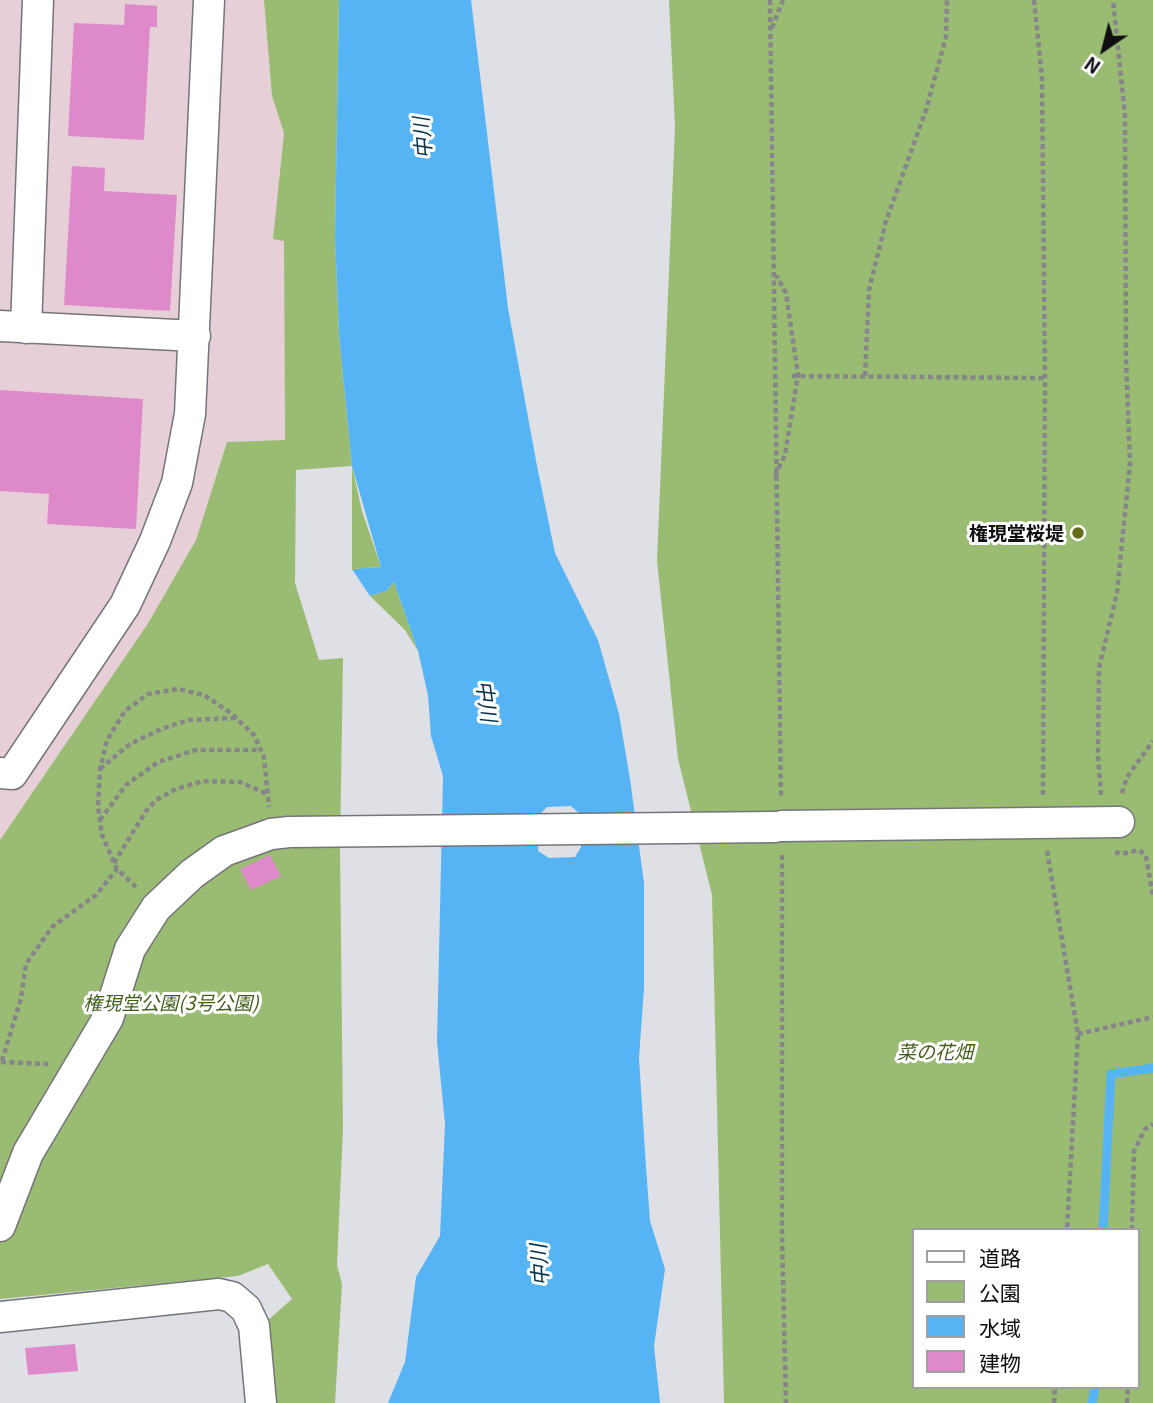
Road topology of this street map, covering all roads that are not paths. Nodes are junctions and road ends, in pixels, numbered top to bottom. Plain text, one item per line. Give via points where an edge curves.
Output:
1 (38, 0) edge
2 (209, 0) edge
3 (13, 327) edge
4 (195, 335) junction
5 (0, 773) edge
6 (1111, 822) road end
7 (0, 1226) edge
8 (0, 1317) edge
9 (261, 1403) edge

1 - 3 street
2 - 4 street
3 - 4 street
4 - 5 street via 190,414 177,483 144,569 12,774
6 - 7 street via 271,834 224,851 156,908 130,949 108,1018 28,1153
8 - 9 street via 219,1294 232,1297 246,1309 254,1326

